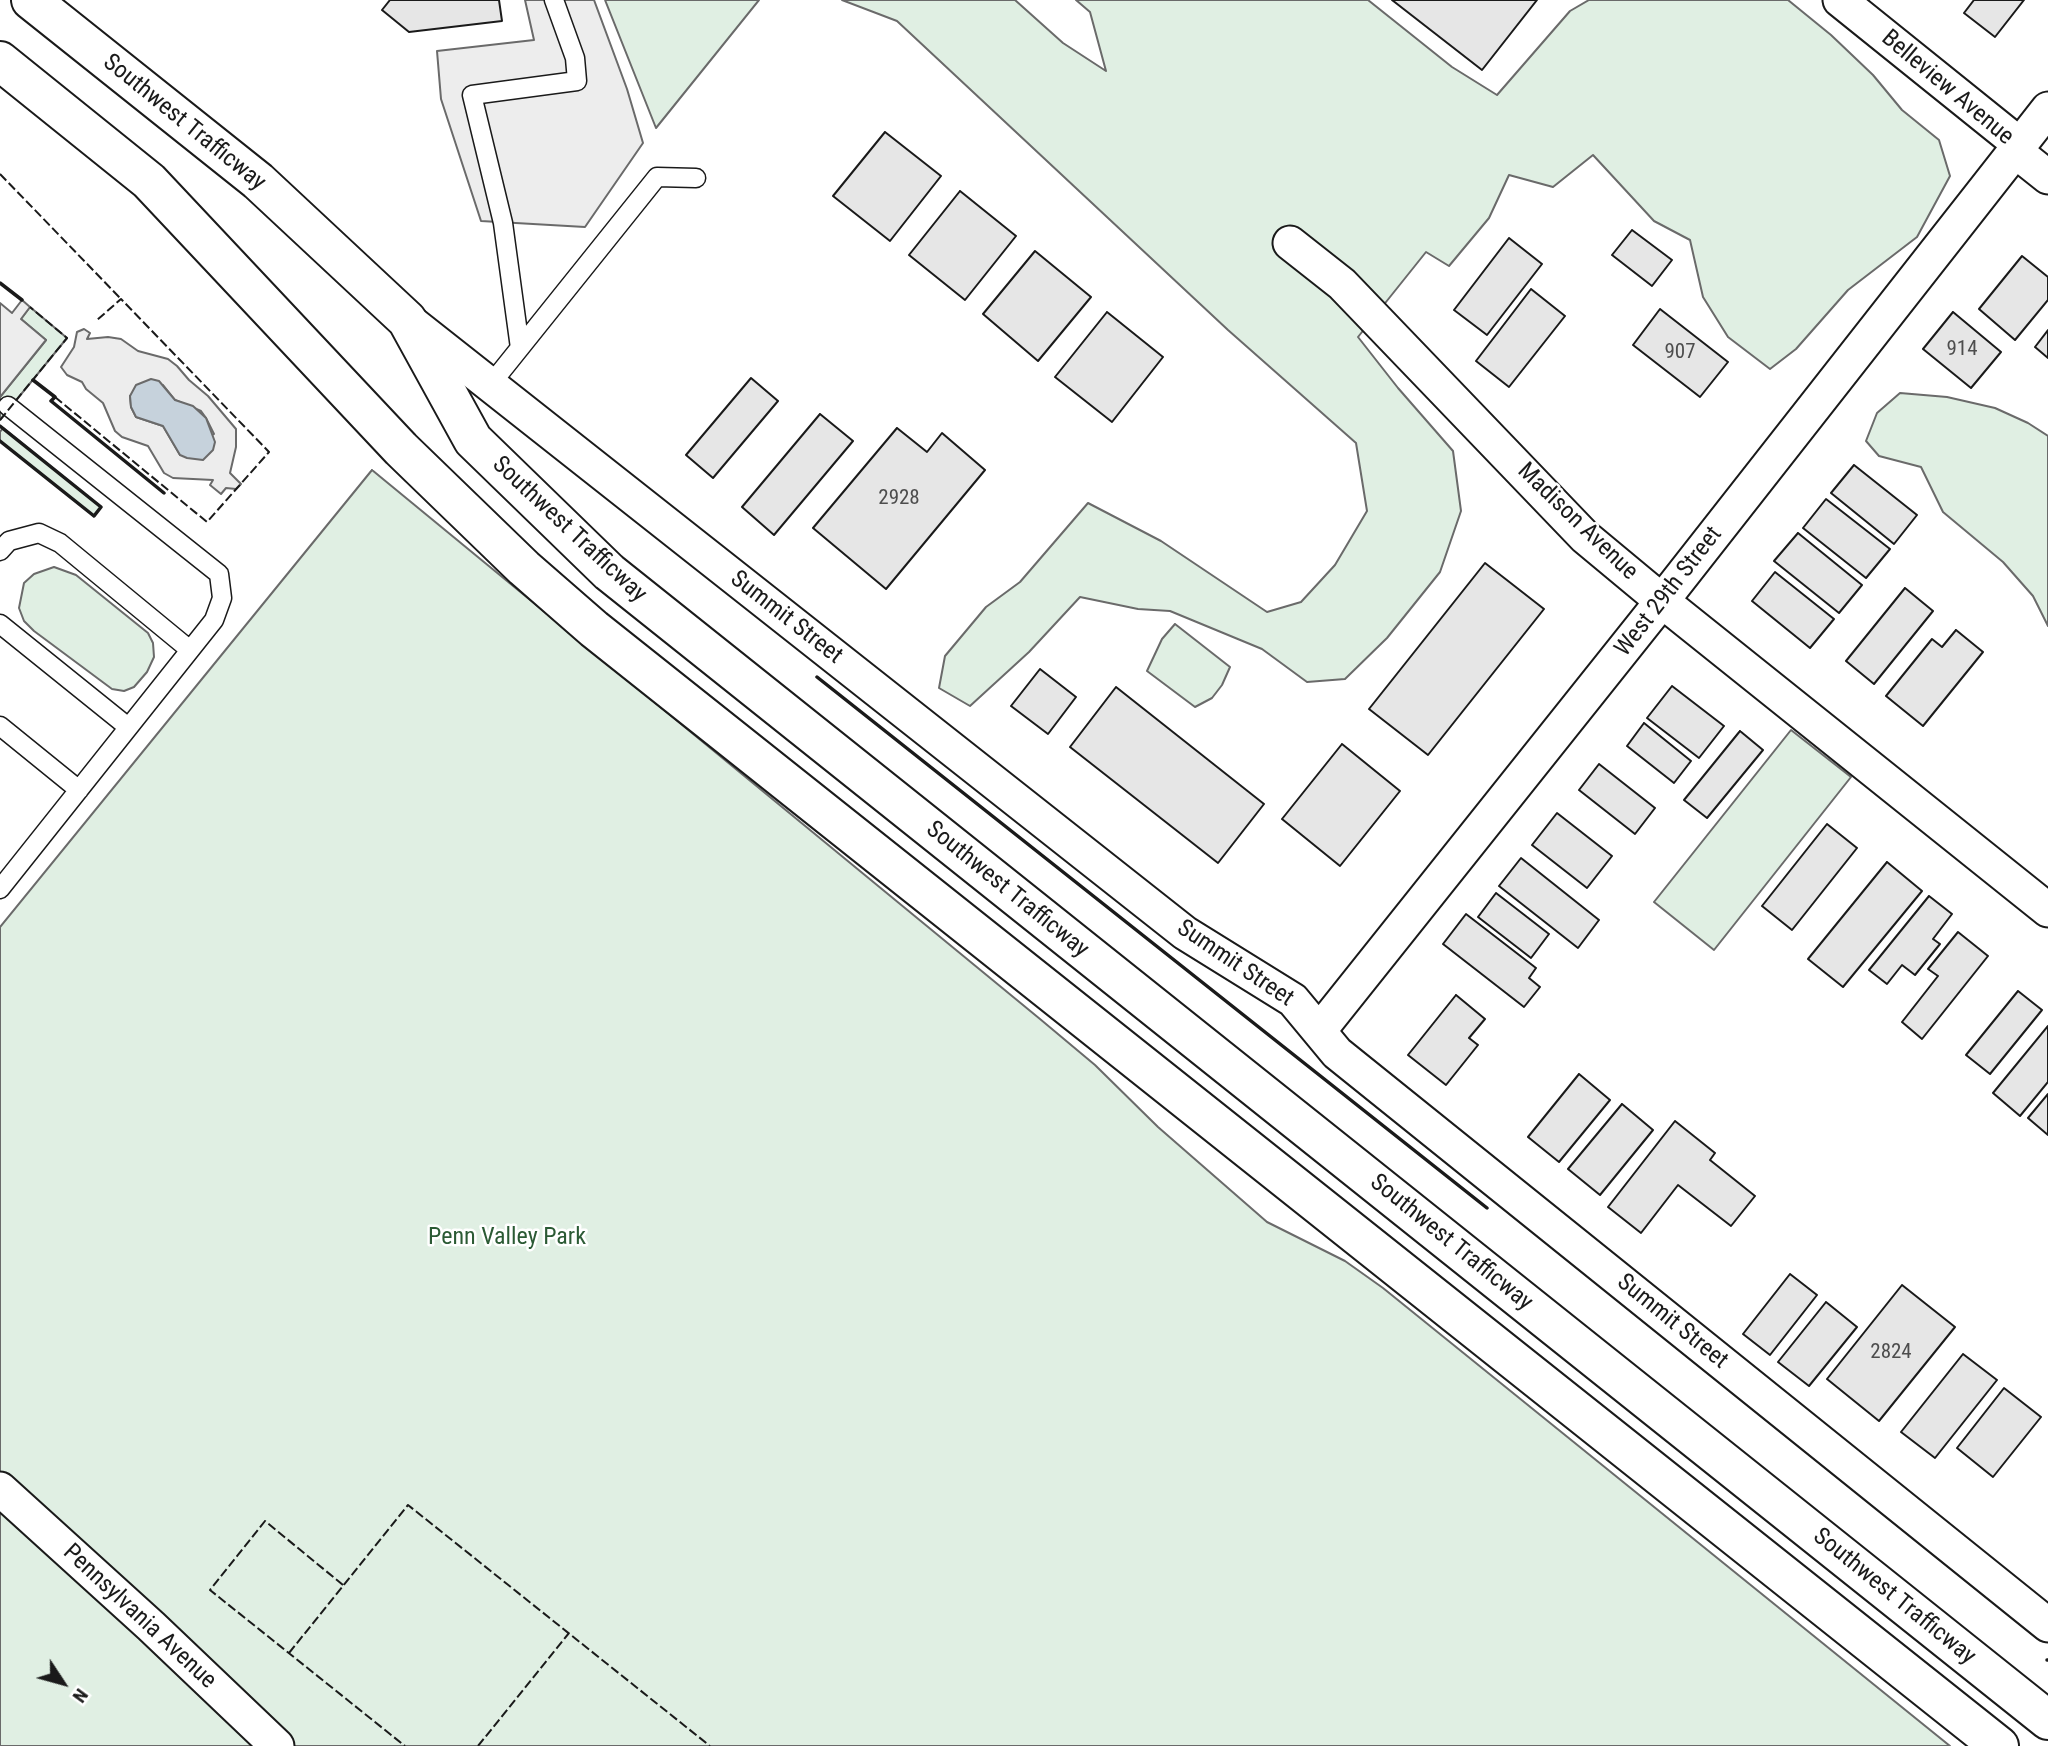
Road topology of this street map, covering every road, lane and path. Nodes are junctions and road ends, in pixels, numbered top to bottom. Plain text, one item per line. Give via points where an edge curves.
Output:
1 (31, 0) edge
2 (554, 0) edge
3 (1840, 0) edge
4 (0, 61) edge
5 (2048, 109) edge
6 (2017, 147) junction
7 (2048, 177) edge
8 (696, 178) dead end
9 (1290, 243) dead end
10 (407, 320) junction
11 (520, 348) junction
12 (491, 384) junction
13 (8, 406) dead end
14 (0, 551) edge
15 (1662, 601) junction
16 (0, 624) edge
17 (190, 650) junction
18 (0, 726) edge
19 (128, 727) junction
20 (79, 790) junction
21 (2, 882) edge
22 (2048, 909) edge
23 (1319, 1031) junction
24 (0, 1489) edge
25 (2048, 1625) edge
26 (2048, 1720) edge
27 (277, 1746) edge
28 (1999, 1746) edge

1 - 10 main road, Southwest Trafficway via 258,181
2 - 11 lane via 575,58 577,80 472,95 503,223
3 - 6 street, Belleview Avenue
4 - 28 main road, Southwest Trafficway via 149,181 401,449 594,629
5 - 6 street, West 29th Street
6 - 7 street, Belleview Avenue
6 - 15 street, West 29th Street
8 - 11 lane via 657,177
9 - 15 street, Madison Avenue via 1342,284 1585,537
10 - 12 street, Summit Street
10 - 26 main road, Southwest Trafficway via 472,440 609,572
11 - 12 lane
12 - 23 street, Summit Street via 1185,933 1293,1000
13 - 17 lane via 219,574 222,598 214,620
14 - 17 lane via 9,541 39,533 60,543
15 - 22 street, Madison Avenue
15 - 23 street, West 29th Street
16 - 19 lane
17 - 19 lane
18 - 20 lane
19 - 20 lane
20 - 21 lane
23 - 25 street, Summit Street via 1336,1052
24 - 27 street, Pennsylvania Avenue

